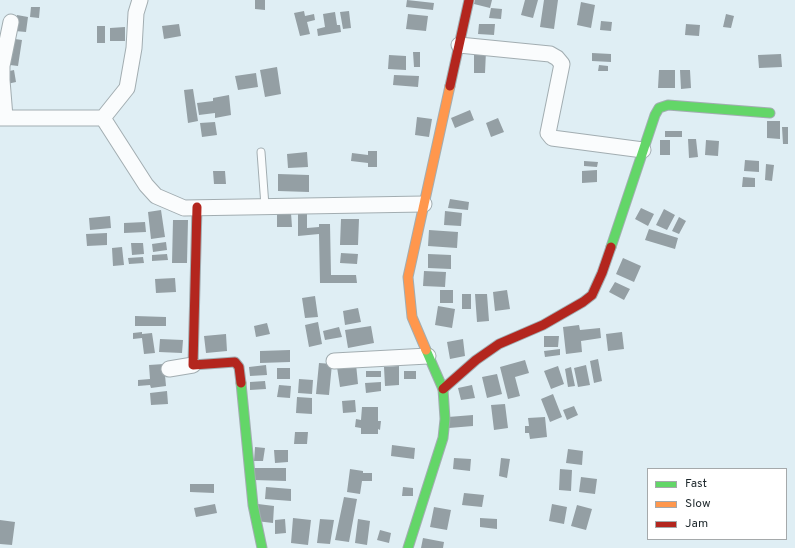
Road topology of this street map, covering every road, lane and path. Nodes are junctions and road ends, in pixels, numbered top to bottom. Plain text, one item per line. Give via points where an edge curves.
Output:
1 (140, 0) edge
2 (470, 0) edge
3 (11, 22) dead end
4 (459, 45) junction
5 (770, 113) dead end
6 (3, 117) edge
7 (103, 118) junction
8 (643, 150) junction
9 (261, 152) dead end
10 (424, 204) junction
11 (265, 206) junction
12 (197, 207) junction
13 (428, 356) junction
14 (334, 361) dead end
15 (193, 366) junction
16 (169, 369) dead end
17 (443, 388) junction
18 (262, 548) edge
19 (408, 548) edge

1 - 7 street via 136,13 134,48 127,88
2 - 4 street
3 - 6 street via 2,66
4 - 8 street via 550,54 562,64 548,133 552,138
4 - 10 street
5 - 8 street via 668,105 659,108 655,115
6 - 7 street
7 - 12 street via 156,196 184,208
8 - 17 street via 602,273 592,294 543,325 499,344
9 - 11 lane
10 - 11 street
10 - 13 street via 408,277 412,316
11 - 12 street
12 - 15 street
13 - 14 street
13 - 17 street
15 - 16 street
15 - 18 street via 235,362 239,367 253,505
17 - 19 street via 443,438

